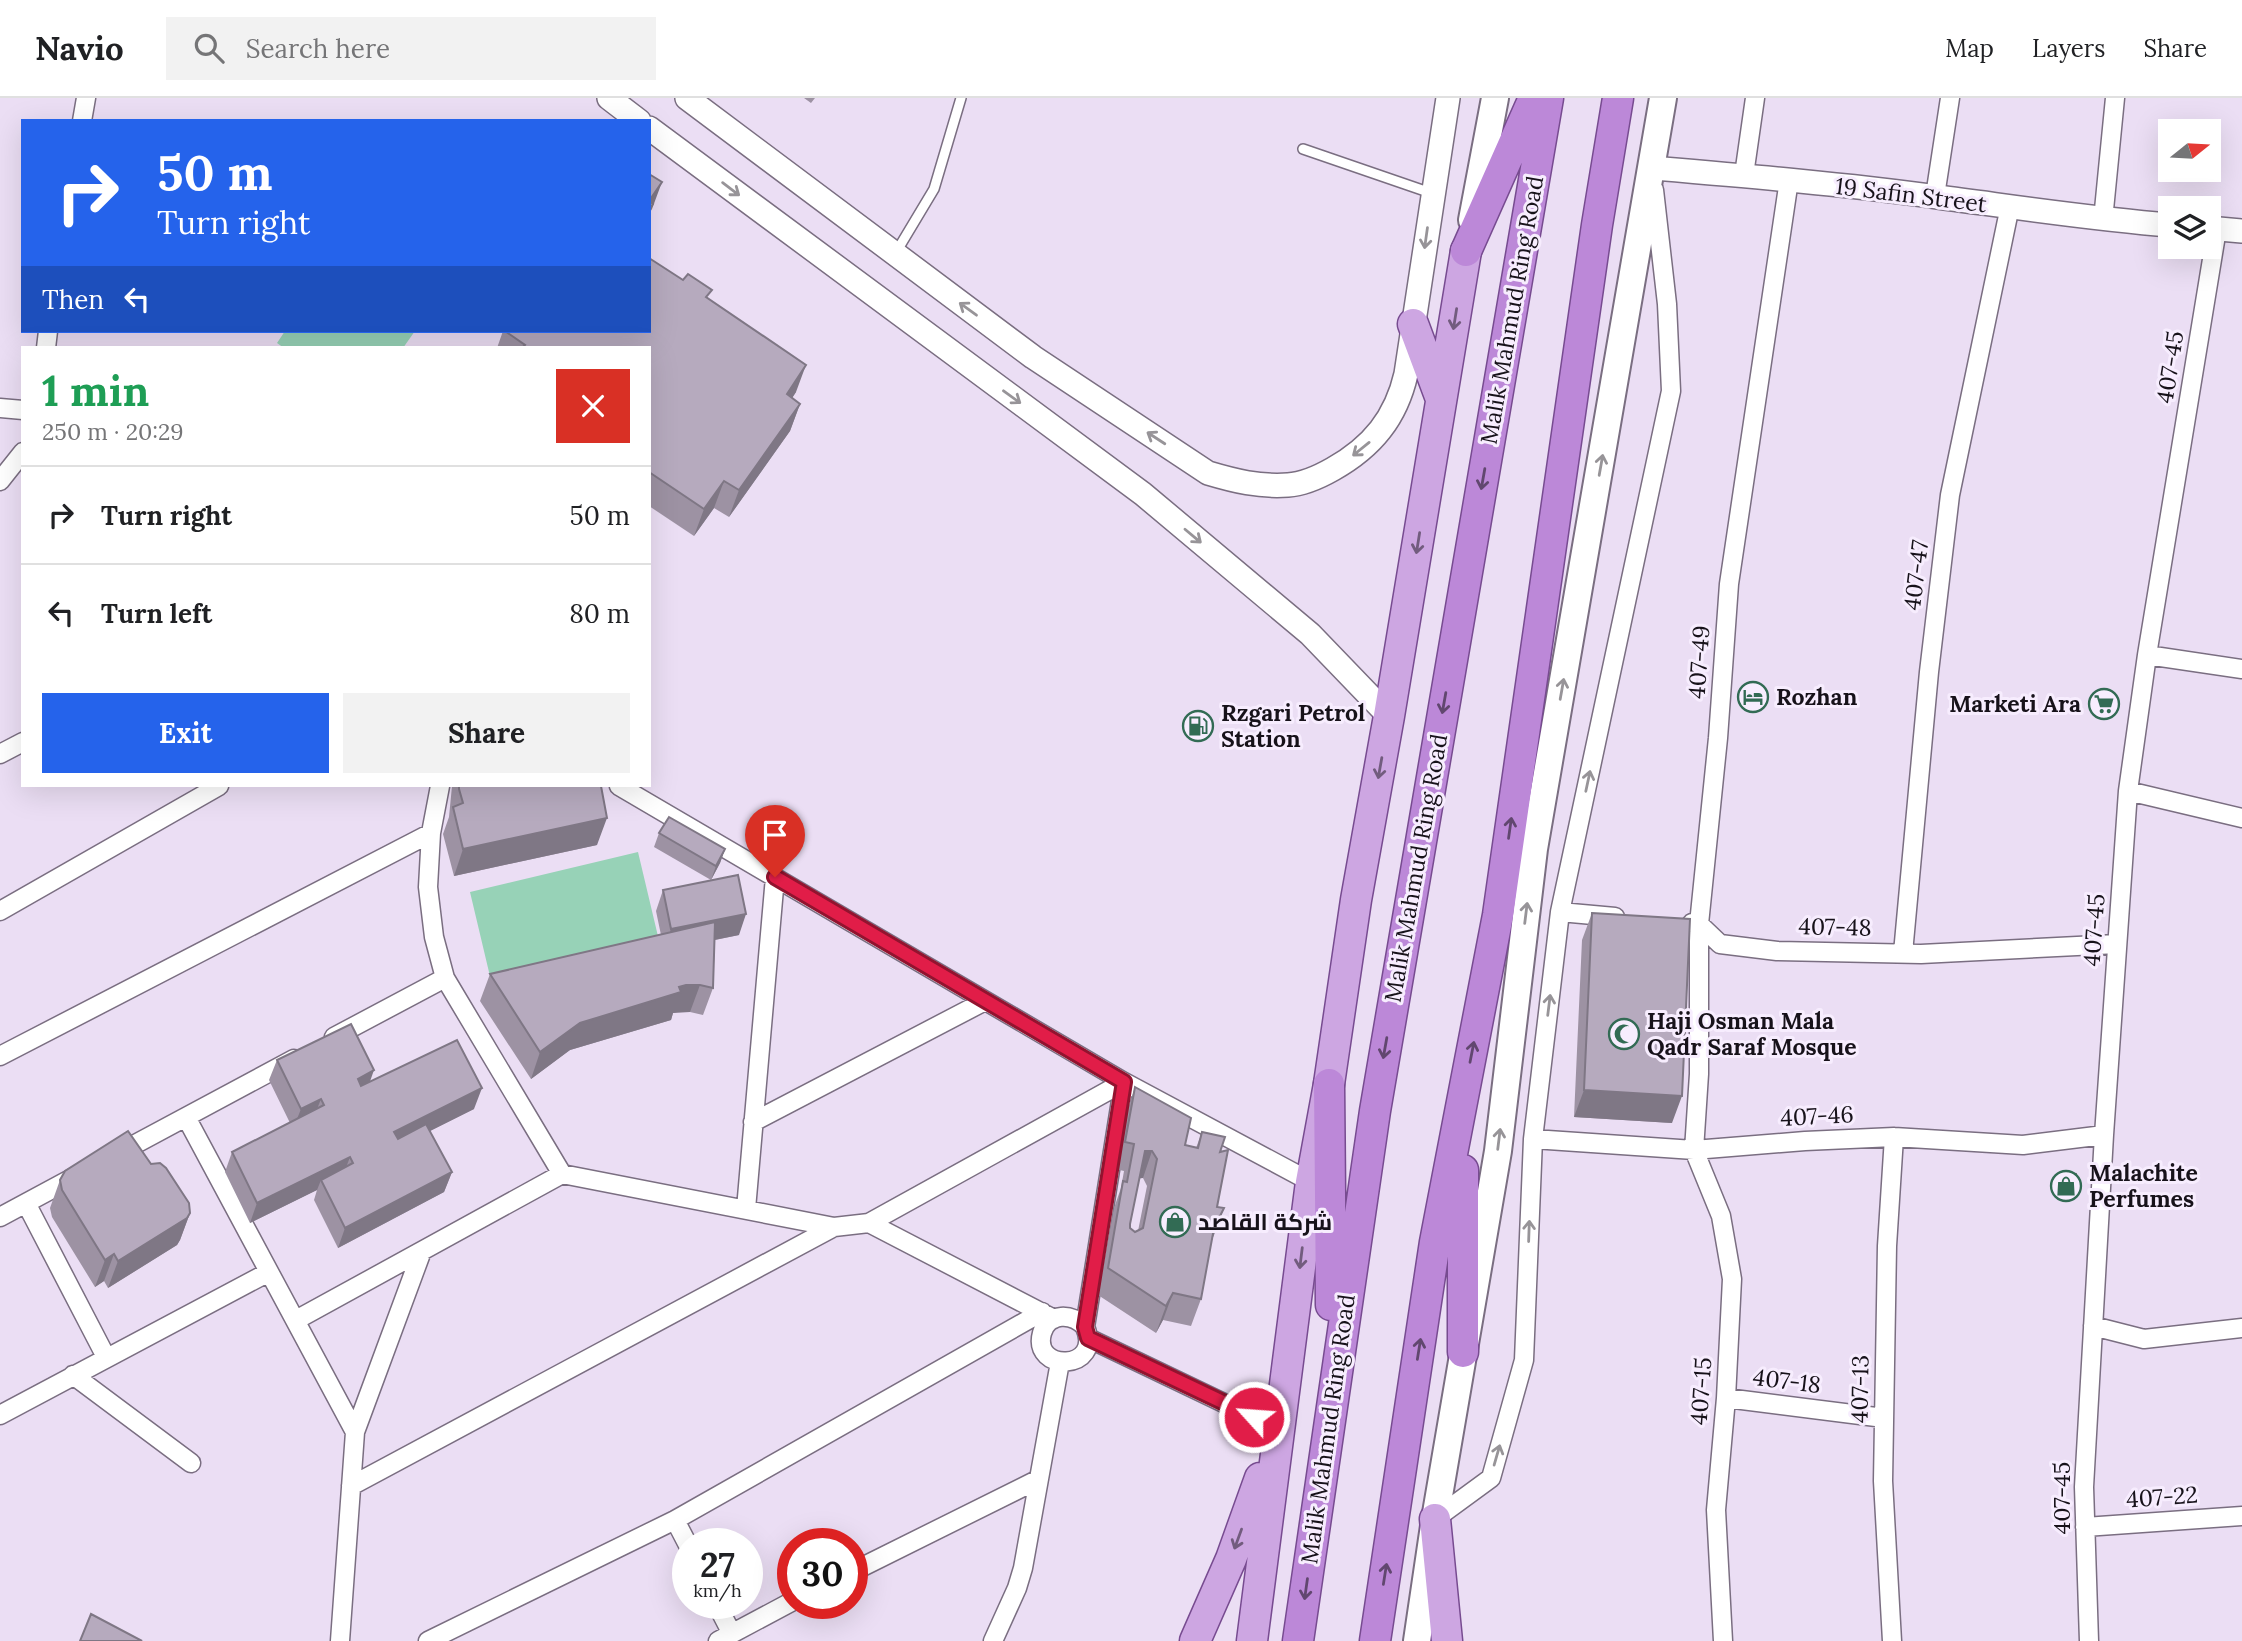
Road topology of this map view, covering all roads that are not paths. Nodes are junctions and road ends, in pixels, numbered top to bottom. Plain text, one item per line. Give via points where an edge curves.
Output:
1 (86, 98) edge
2 (609, 98) edge
3 (687, 98) edge
4 (961, 98) edge
5 (1448, 98) edge
6 (1495, 98) edge
7 (1534, 98) edge
8 (1548, 98) edge
9 (1618, 98) edge
10 (1663, 98) edge
11 (1755, 98) edge
12 (1950, 98) edge
13 (2115, 98) edge
14 (82, 119) edge
15 (636, 119) edge
16 (651, 129) edge
17 (1303, 149) dead end
18 (1652, 168) junction
19 (1744, 175) junction
20 (1789, 180) junction
21 (1433, 193) junction
22 (1935, 196) junction
23 (2010, 206) junction
24 (2103, 220) junction
25 (2158, 224) edge
26 (2221, 230) edge
27 (2242, 231) edge
28 (1466, 251) junction
29 (894, 255) junction
30 (2208, 259) edge
31 (1413, 324) junction
32 (1442, 402) junction
33 (0, 408) edge
34 (21, 410) edge
35 (21, 455) edge
36 (0, 481) edge
37 (2147, 655) junction
38 (2242, 669) edge
39 (1389, 716) junction
40 (21, 742) edge
41 (0, 754) edge
42 (217, 787) edge
43 (440, 787) edge
44 (621, 787) edge
45 (2128, 791) junction
46 (2242, 818) edge
47 (431, 833) junction
48 (775, 877) junction
49 (0, 911) edge
50 (1560, 912) junction
51 (1636, 919) edge
52 (1674, 922) edge
53 (1699, 924) junction
54 (2118, 944) junction
55 (1903, 953) junction
56 (445, 978) junction
57 (985, 1001) junction
58 (0, 1056) edge
59 (1124, 1082) junction
60 (1329, 1084) junction
61 (1462, 1100) junction
62 (186, 1116) junction
63 (753, 1122) junction
64 (2104, 1135) junction
65 (1894, 1137) junction
66 (1533, 1139) junction
67 (1694, 1150) junction
68 (562, 1174) junction
69 (1311, 1182) junction
70 (26, 1203) junction
71 (746, 1209) junction
72 (0, 1217) edge
73 (869, 1223) junction
74 (834, 1227) junction
75 (422, 1251) junction
76 (269, 1272) junction
77 (1048, 1315) junction
78 (296, 1320) junction
79 (2094, 1326) junction
80 (2242, 1328) edge
81 (1086, 1333) junction
82 (1464, 1352) junction
83 (106, 1357) junction
84 (1060, 1363) junction
85 (73, 1375) junction
86 (1332, 1398) junction
87 (1726, 1398) junction
88 (0, 1415) edge
89 (1884, 1418) junction
90 (1278, 1429) junction
91 (355, 1432) junction
92 (191, 1463) dead end
93 (1039, 1479) junction
94 (351, 1486) junction
95 (2242, 1516) edge
96 (1435, 1519) junction
97 (675, 1520) junction
98 (2085, 1527) junction
99 (679, 1528) edge
100 (868, 1564) edge
101 (777, 1609) edge
102 (720, 1619) edge
103 (724, 1637) edge
104 (340, 1641) edge
105 (428, 1641) edge
106 (993, 1641) edge
107 (1195, 1641) edge
108 (1252, 1641) edge
109 (1298, 1641) edge
110 (1375, 1641) edge
111 (1417, 1641) edge
112 (1447, 1641) edge
113 (1723, 1641) edge
114 (1892, 1641) edge
115 (2089, 1641) edge

1 - 14 street
2 - 15 street
3 - 29 street
4 - 29 lane via 934,189
5 - 21 street
6 - 28 main road
7 - 28 highway
8 -> 86 highway, Malik Mahmud Ring Road via 1375,1111
61 -> 9 highway via 1498,915
10 - 18 main road
11 - 19 street
12 - 22 street
13 - 24 street
16 -> 39 street via 1143,494 1310,634
17 - 21 lane
18 - 19 street, 19 Safin Street
50 -> 18 street via 1671,391
82 -> 18 main road via 1498,1151 1534,849
19 - 20 street, 19 Safin Street
20 - 22 street, 19 Safin Street
20 - 53 street, 407-49 via 1728,584
21 -> 31 street
22 - 23 street, 19 Safin Street
23 - 24 street, 19 Safin Street
23 - 55 street, 407-47 via 1950,495
24 - 25 street, 19 Safin Street
26 - 27 street
28 -> 32 main road
31 -> 29 street via 1401,396 1383,429 1367,446 1308,481 1240,483 1208,473 1126,419
30 - 37 street, 407-45
31 - 32 main road
32 -> 39 main road
33 - 34 street
35 - 36 street
37 - 38 street
37 - 45 street, 407-45
39 -> 60 main road
40 - 41 street
42 - 49 street
43 - 47 street
44 - 48 street
45 - 46 street
45 - 54 street, 407-45
47 - 56 street via 429,913
47 - 58 street
48 - 57 street
48 - 63 street
50 - 51 street
66 -> 50 street
52 - 53 street
53 - 55 street, 407-48 via 1720,944 1777,951
53 - 67 street, 407-49
54 - 55 street, 407-48
54 - 64 street, 407-45
56 - 62 street
56 - 68 street
57 - 59 street
57 - 63 street
59 - 69 street
59 - 73 street
59 - 81 street
60 - 69 main road
60 - 86 highway
61 - 82 highway
110 -> 61 highway via 1435,1242
62 - 70 street
62 - 76 street
63 - 71 street
64 - 65 street, 407-46 via 2023,1144
64 - 79 street, 407-45
65 - 67 street, 407-46
65 - 89 street, 407-13
66 - 67 street, 407-46
96 -> 66 street via 1491,1478 1524,1360
67 - 87 street, 407-15 via 1721,1216 1732,1279
68 - 71 street
68 - 75 street
69 -> 90 main road
70 - 72 street
70 - 83 street
71 - 74 street
73 - 74 street
73 - 77 street
74 - 94 street
75 - 78 street
75 - 91 street
76 - 78 street
76 - 83 street
77 - 81 street via 1073,1317
77 - 84 street via 1041,1341 1047,1355
77 - 97 street
78 - 91 street
79 - 80 street via 2144,1339
79 - 98 street, 407-45
81 - 84 street via 1086,1350 1081,1356
81 - 90 street
82 - 96 main road
83 - 85 street
84 - 93 street
85 - 88 street
85 - 92 street
86 -> 109 highway, Malik Mahmud Ring Road
87 - 89 street, 407-18
87 - 113 street, 407-15 via 1716,1510
89 - 114 street, 407-13
90 -> 107 main road via 1231,1559
90 - 108 main road
91 - 94 street
93 - 100 street
93 - 106 street via 1023,1568
94 - 104 street
95 - 98 street, 407-22
96 - 111 main road
96 - 112 main road
97 - 99 street
97 - 105 street
98 - 115 street, 407-45
101 - 103 street
102 - 103 street

